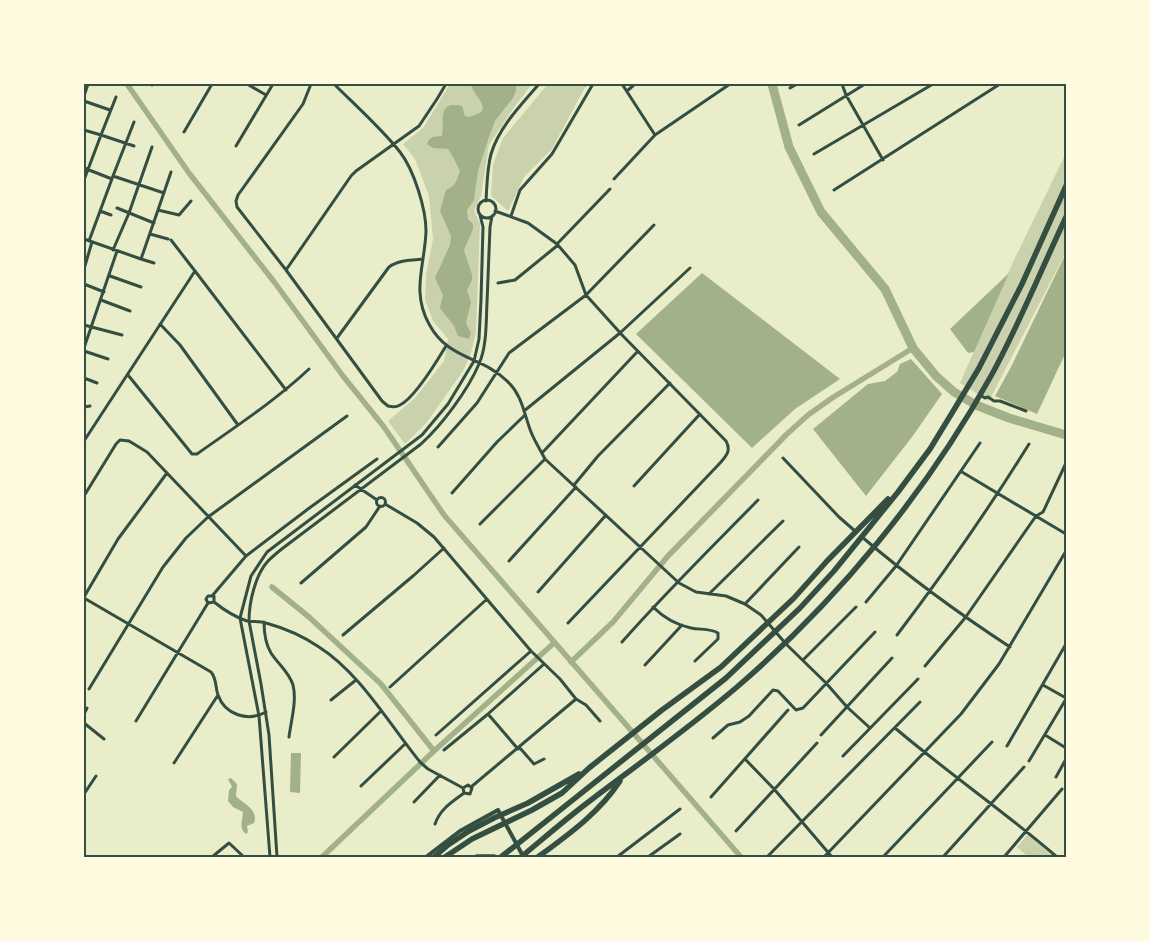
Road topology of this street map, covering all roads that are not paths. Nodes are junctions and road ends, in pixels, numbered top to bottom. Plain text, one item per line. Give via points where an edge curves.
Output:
1 (88, 84) edge
2 (212, 84) edge
3 (247, 84) edge
4 (273, 84) edge
5 (311, 84) edge
6 (334, 84) edge
7 (341, 84) edge
8 (446, 84) edge
9 (537, 84) edge
10 (593, 84) edge
11 (622, 84) edge
12 (635, 84) edge
13 (730, 84) edge
14 (797, 84) edge
15 (842, 84) edge
16 (865, 84) edge
17 (933, 84) edge
18 (1000, 84) edge
19 (339, 88) junction
20 (790, 88) dead end
21 (627, 90) junction
22 (84, 95) edge
23 (266, 95) junction
24 (846, 95) junction
25 (116, 97) dead end
26 (84, 101) edge
27 (110, 110) junction
28 (134, 122) dead end
29 (799, 125) dead end
30 (863, 126) junction
31 (84, 130) edge
32 (184, 132) dead end
33 (100, 135) junction
34 (655, 135) junction
35 (125, 143) junction
36 (394, 145) junction
37 (134, 146) dead end
38 (236, 146) dead end
39 (152, 147) dead end
40 (814, 154) dead end
41 (883, 160) junction
42 (86, 169) edge
43 (171, 172) dead end
44 (113, 177) junction
45 (614, 179) dead end
46 (84, 180) edge
47 (139, 185) junction
48 (1066, 186) edge
49 (610, 190) dead end
50 (834, 190) dead end
51 (164, 193) junction
52 (191, 201) dead end
53 (486, 201) junction
54 (117, 208) dead end
55 (158, 210) junction
56 (100, 211) junction
57 (129, 212) junction
58 (495, 212) junction
59 (111, 215) dead end
60 (480, 215) junction
61 (492, 216) junction
62 (511, 216) junction
63 (1066, 217) edge
64 (154, 223) junction
65 (654, 225) dead end
66 (150, 234) junction
67 (84, 239) edge
68 (91, 242) junction
69 (558, 245) junction
70 (115, 250) junction
71 (140, 259) junction
72 (423, 259) junction
73 (154, 263) dead end
74 (690, 268) dead end
75 (84, 269) edge
76 (286, 270) junction
77 (195, 271) junction
78 (110, 276) junction
79 (498, 283) dead end
80 (84, 284) edge
81 (141, 287) dead end
82 (104, 292) junction
83 (586, 295) junction
84 (101, 300) junction
85 (130, 311) dead end
86 (160, 324) junction
87 (84, 325) edge
88 (91, 327) junction
89 (620, 333) junction
90 (122, 335) dead end
91 (337, 338) junction
92 (446, 346) junction
93 (84, 350) edge
94 (638, 351) junction
95 (108, 358) dead end
96 (474, 361) junction
97 (480, 363) junction
98 (309, 369) dead end
99 (497, 372) junction
100 (128, 375) junction
101 (84, 378) edge
102 (97, 383) dead end
103 (670, 383) junction
104 (286, 390) junction
105 (979, 395) junction
106 (90, 406) dead end
107 (84, 407) edge
108 (1026, 411) dead end
109 (524, 413) junction
110 (700, 414) junction
111 (347, 416) dead end
112 (238, 425) junction
113 (84, 441) edge
114 (980, 443) dead end
115 (1029, 444) dead end
116 (438, 448) dead end
117 (542, 453) junction
118 (783, 458) dead end
119 (377, 459) dead end
120 (545, 459) junction
121 (1066, 463) edge
122 (962, 472) junction
123 (167, 473) junction
124 (355, 485) junction
125 (575, 486) junction
126 (634, 486) dead end
127 (362, 490) junction
128 (898, 492) junction
129 (452, 493) dead end
130 (997, 494) junction
131 (84, 496) edge
132 (377, 500) junction
133 (758, 500) dead end
134 (385, 504) junction
135 (380, 506) junction
136 (606, 515) junction
137 (1036, 516) junction
138 (208, 517) junction
139 (782, 521) dead end
140 (480, 524) dead end
141 (1066, 534) edge
142 (639, 546) junction
143 (799, 547) dead end
144 (444, 548) junction
145 (1066, 551) edge
146 (246, 556) junction
147 (508, 561) dead end
148 (896, 566) junction
149 (301, 583) dead end
150 (678, 583) junction
151 (538, 592) dead end
152 (930, 592) junction
153 (710, 594) junction
154 (212, 596) junction
155 (84, 597) edge
156 (487, 599) junction
157 (214, 602) junction
158 (866, 602) dead end
159 (208, 603) junction
160 (745, 604) junction
161 (653, 607) junction
162 (856, 607) dead end
163 (240, 618) junction
164 (965, 618) junction
165 (249, 621) junction
166 (264, 622) junction
167 (568, 623) dead end
168 (129, 624) junction
169 (682, 625) junction
170 (875, 632) dead end
171 (342, 635) dead end
172 (897, 635) dead end
173 (622, 642) dead end
174 (1066, 644) edge
175 (1010, 647) junction
176 (532, 652) junction
177 (178, 653) junction
178 (892, 658) dead end
179 (803, 660) junction
180 (695, 661) dead end
181 (543, 662) junction
182 (645, 665) dead end
183 (925, 666) dead end
184 (918, 679) dead end
185 (356, 680) junction
186 (826, 683) junction
187 (1043, 685) junction
188 (390, 687) dead end
189 (89, 689) dead end
190 (218, 695) junction
191 (1066, 698) edge
192 (576, 699) junction
193 (331, 700) dead end
194 (920, 702) dead end
195 (847, 707) junction
196 (88, 708) dead end
197 (788, 710) dead end
198 (381, 711) junction
199 (266, 712) junction
200 (84, 714) edge
201 (488, 714) junction
202 (259, 716) junction
203 (136, 721) dead end
204 (600, 721) dead end
205 (84, 723) edge
206 (870, 728) junction
207 (895, 728) junction
208 (436, 735) dead end
209 (821, 735) dead end
210 (1045, 736) junction
211 (288, 737) dead end
212 (713, 738) dead end
213 (104, 739) dead end
214 (992, 742) dead end
215 (817, 743) dead end
216 (405, 744) junction
217 (1007, 746) dead end
218 (518, 748) junction
219 (1066, 748) edge
220 (444, 750) dead end
221 (924, 753) junction
222 (843, 756) dead end
223 (334, 757) dead end
224 (544, 759) dead end
225 (745, 759) junction
226 (1066, 759) edge
227 (1029, 761) dead end
228 (174, 763) dead end
229 (1024, 767) dead end
230 (589, 768) junction
231 (440, 775) junction
232 (96, 776) dead end
233 (1056, 777) dead end
234 (622, 778) junction
235 (958, 778) junction
236 (362, 786) dead end
237 (471, 787) junction
238 (463, 788) junction
239 (774, 789) junction
240 (1062, 789) dead end
241 (464, 793) junction
242 (84, 794) edge
243 (711, 797) dead end
244 (414, 802) dead end
245 (991, 803) junction
246 (680, 809) dead end
247 (803, 822) junction
248 (435, 824) dead end
249 (736, 831) dead end
250 (1028, 832) junction
251 (680, 834) dead end
252 (828, 853) junction
253 (212, 857) edge
254 (244, 857) edge
255 (270, 857) edge
256 (277, 857) edge
257 (426, 857) edge
258 (434, 857) edge
259 (445, 857) edge
260 (477, 857) edge
261 (494, 857) edge
262 (501, 857) edge
263 (523, 857) edge
264 (538, 857) edge
265 (617, 857) edge
266 (648, 857) edge
267 (767, 857) edge
268 (824, 857) edge
269 (832, 857) edge
270 (883, 857) edge
271 (943, 857) edge
272 (1004, 857) edge
273 (1057, 857) edge

1 - 22 street
2 - 32 street
3 - 23 street
4 - 23 street
5 - 76 street via 303,104 236,201 237,207
6 - 19 street
7 - 19 street
8 - 36 street via 419,126
9 - 53 street via 494,147
10 - 62 street via 552,154 520,190
11 - 21 street
12 - 21 street
13 - 34 street
14 - 20 street
15 - 24 street
16 - 24 street
17 - 30 street
18 - 41 street
19 - 36 street
21 - 34 street
23 - 38 street
24 - 29 street
24 - 30 street
25 - 27 street
26 - 27 street
27 - 33 street
28 - 35 street
30 - 40 street
30 - 41 street
31 - 33 street
33 - 35 street
33 - 42 street
34 - 45 street
35 - 37 street
35 - 44 street
36 - 72 street via 406,162 420,197 426,230
36 - 76 street via 351,176
39 - 47 street
41 - 50 street
42 - 44 street
42 - 46 street
43 - 51 street
44 - 47 street
44 - 56 street
47 - 51 street
47 - 57 street
48 - 128 highway via 1022,284 979,368 930,449
49 - 69 street
51 - 55 street
52 - 55 street via 179,216
53 - 58 street via 493,204
53 - 60 street via 479,206
54 - 57 street
55 - 64 street
56 - 59 street
56 - 68 street
57 - 64 street
57 - 70 street
58 - 61 street
58 - 62 street
60 - 61 street
60 - 96 street via 483,227 480,330
61 - 97 street via 486,324
62 - 69 street via 528,223
63 - 105 highway via 1007,344
64 - 66 street
65 - 83 street
66 - 71 street
66 - 77 street via 169,240
67 - 68 street
68 - 70 street
68 - 75 street
69 - 79 street via 515,280
69 - 83 street via 575,265
70 - 71 street
70 - 78 street
71 - 73 street
72 - 91 street via 393,263
72 - 92 street via 419,288 421,307 430,327
74 - 89 street
76 - 91 street
77 - 86 street
77 - 104 street
78 - 81 street
78 - 82 street
80 - 82 street
82 - 84 street
83 - 89 street
83 - 99 street via 509,353
84 - 85 street
84 - 88 street
86 - 100 street
86 - 112 street via 180,345
87 - 88 street
88 - 90 street
88 - 93 street
89 - 94 street
89 - 109 street
91 - 92 street via 388,406 400,405 410,396
92 - 96 street
93 - 95 street
94 - 103 street
94 - 117 street
96 - 97 street
96 - 124 street via 448,404 422,435
97 - 99 street
97 - 127 street via 440,424 414,450
98 - 104 street
99 - 109 street via 515,390
99 - 116 street via 466,417
100 - 112 street via 192,454 197,454
100 - 113 street
101 - 102 street
103 - 110 street
103 - 125 street via 598,456
104 - 112 street
105 - 108 street
105 - 234 highway via 910,500 871,550 808,619 736,687
106 - 107 street
109 - 117 street
109 - 129 street
110 - 126 street
110 - 142 street via 726,441 729,451
111 - 138 street
114 - 122 street
115 - 130 street
117 - 120 street
118 - 148 street via 839,517
119 - 146 street
120 - 125 street
120 - 140 street
121 - 137 street via 1042,512
122 - 130 street
122 - 148 street
123 - 131 street via 139,446 120,440
123 - 138 street
123 - 155 street via 118,539
124 - 127 street
124 - 163 street via 267,552 251,576
125 - 136 street
125 - 147 street
127 - 132 street
127 - 165 street via 267,562 254,588
128 - 230 highway via 721,667
128 - 262 highway via 800,608 726,678
130 - 137 street
130 - 152 street
132 - 134 street via 383,498
132 - 135 street
133 - 150 street
134 - 135 street
134 - 144 street via 417,523
135 - 149 street via 366,527
136 - 142 street
136 - 151 street
137 - 141 street
137 - 164 street
138 - 146 street
138 - 168 street via 163,567
139 - 153 street
142 - 150 street
142 - 167 street
143 - 160 street
144 - 156 street
144 - 171 street
145 - 175 street
146 - 154 street
148 - 152 street
148 - 158 street
150 - 153 street via 696,592
150 - 161 street
152 - 164 street
152 - 172 street
153 - 160 street
154 - 157 street
154 - 159 street via 207,597
155 - 168 street
156 - 176 street
156 - 188 street
157 - 159 street
157 - 163 street
159 - 177 street
160 - 179 street via 761,614
161 - 169 street
161 - 173 street
162 - 179 street
163 - 165 street
163 - 202 street
164 - 175 street
164 - 183 street
165 - 166 street
165 - 199 street
166 - 185 street via 319,647
166 - 211 street via 266,644 293,687
168 - 177 street
168 - 189 street
169 - 180 street via 718,633 718,639
169 - 182 street
170 - 186 street
174 - 187 street
175 - 221 street via 961,714
176 - 181 street
176 - 208 street
177 - 190 street via 211,672
177 - 203 street
178 - 195 street
179 - 186 street
181 - 192 street
181 - 201 street
184 - 206 street
185 - 193 street
185 - 198 street
186 - 195 street
186 - 212 street via 799,710 773,690 749,716 728,725
187 - 191 street
187 - 217 street
190 - 202 street via 227,709 235,714
190 - 228 street
191 - 210 street
192 - 204 street
192 - 218 street
194 - 207 street
195 - 206 street
195 - 209 street
196 - 200 street
197 - 225 street
198 - 216 street
198 - 223 street
199 - 202 street
199 - 256 street
201 - 218 street
201 - 220 street
202 - 255 street
205 - 213 street
206 - 222 street
207 - 221 street
207 - 247 street
210 - 219 street
210 - 227 street
214 - 235 street
215 - 239 street
216 - 231 street via 428,769
216 - 236 street
218 - 224 street via 534,764
218 - 237 street
221 - 235 street
221 - 252 street
225 - 239 street
225 - 243 street
226 - 233 street
229 - 245 street
230 - 258 highway via 537,799 469,831
230 - 259 highway via 557,796 472,839
231 - 238 street
231 - 244 street
232 - 242 street
234 - 263 highway via 589,801
234 - 264 highway via 598,809
235 - 245 street
235 - 270 street
237 - 238 street
237 - 241 street via 470,794
238 - 241 street
239 - 247 street
239 - 249 street
240 - 250 street
241 - 248 street via 441,811
245 - 250 street
245 - 271 street
246 - 265 street
247 - 252 street
247 - 267 street
250 - 272 street
250 - 273 street
251 - 266 street
252 - 268 street
252 - 269 street
253 - 254 street via 229,843
257 - 263 street via 460,831 498,810
260 - 261 highway

